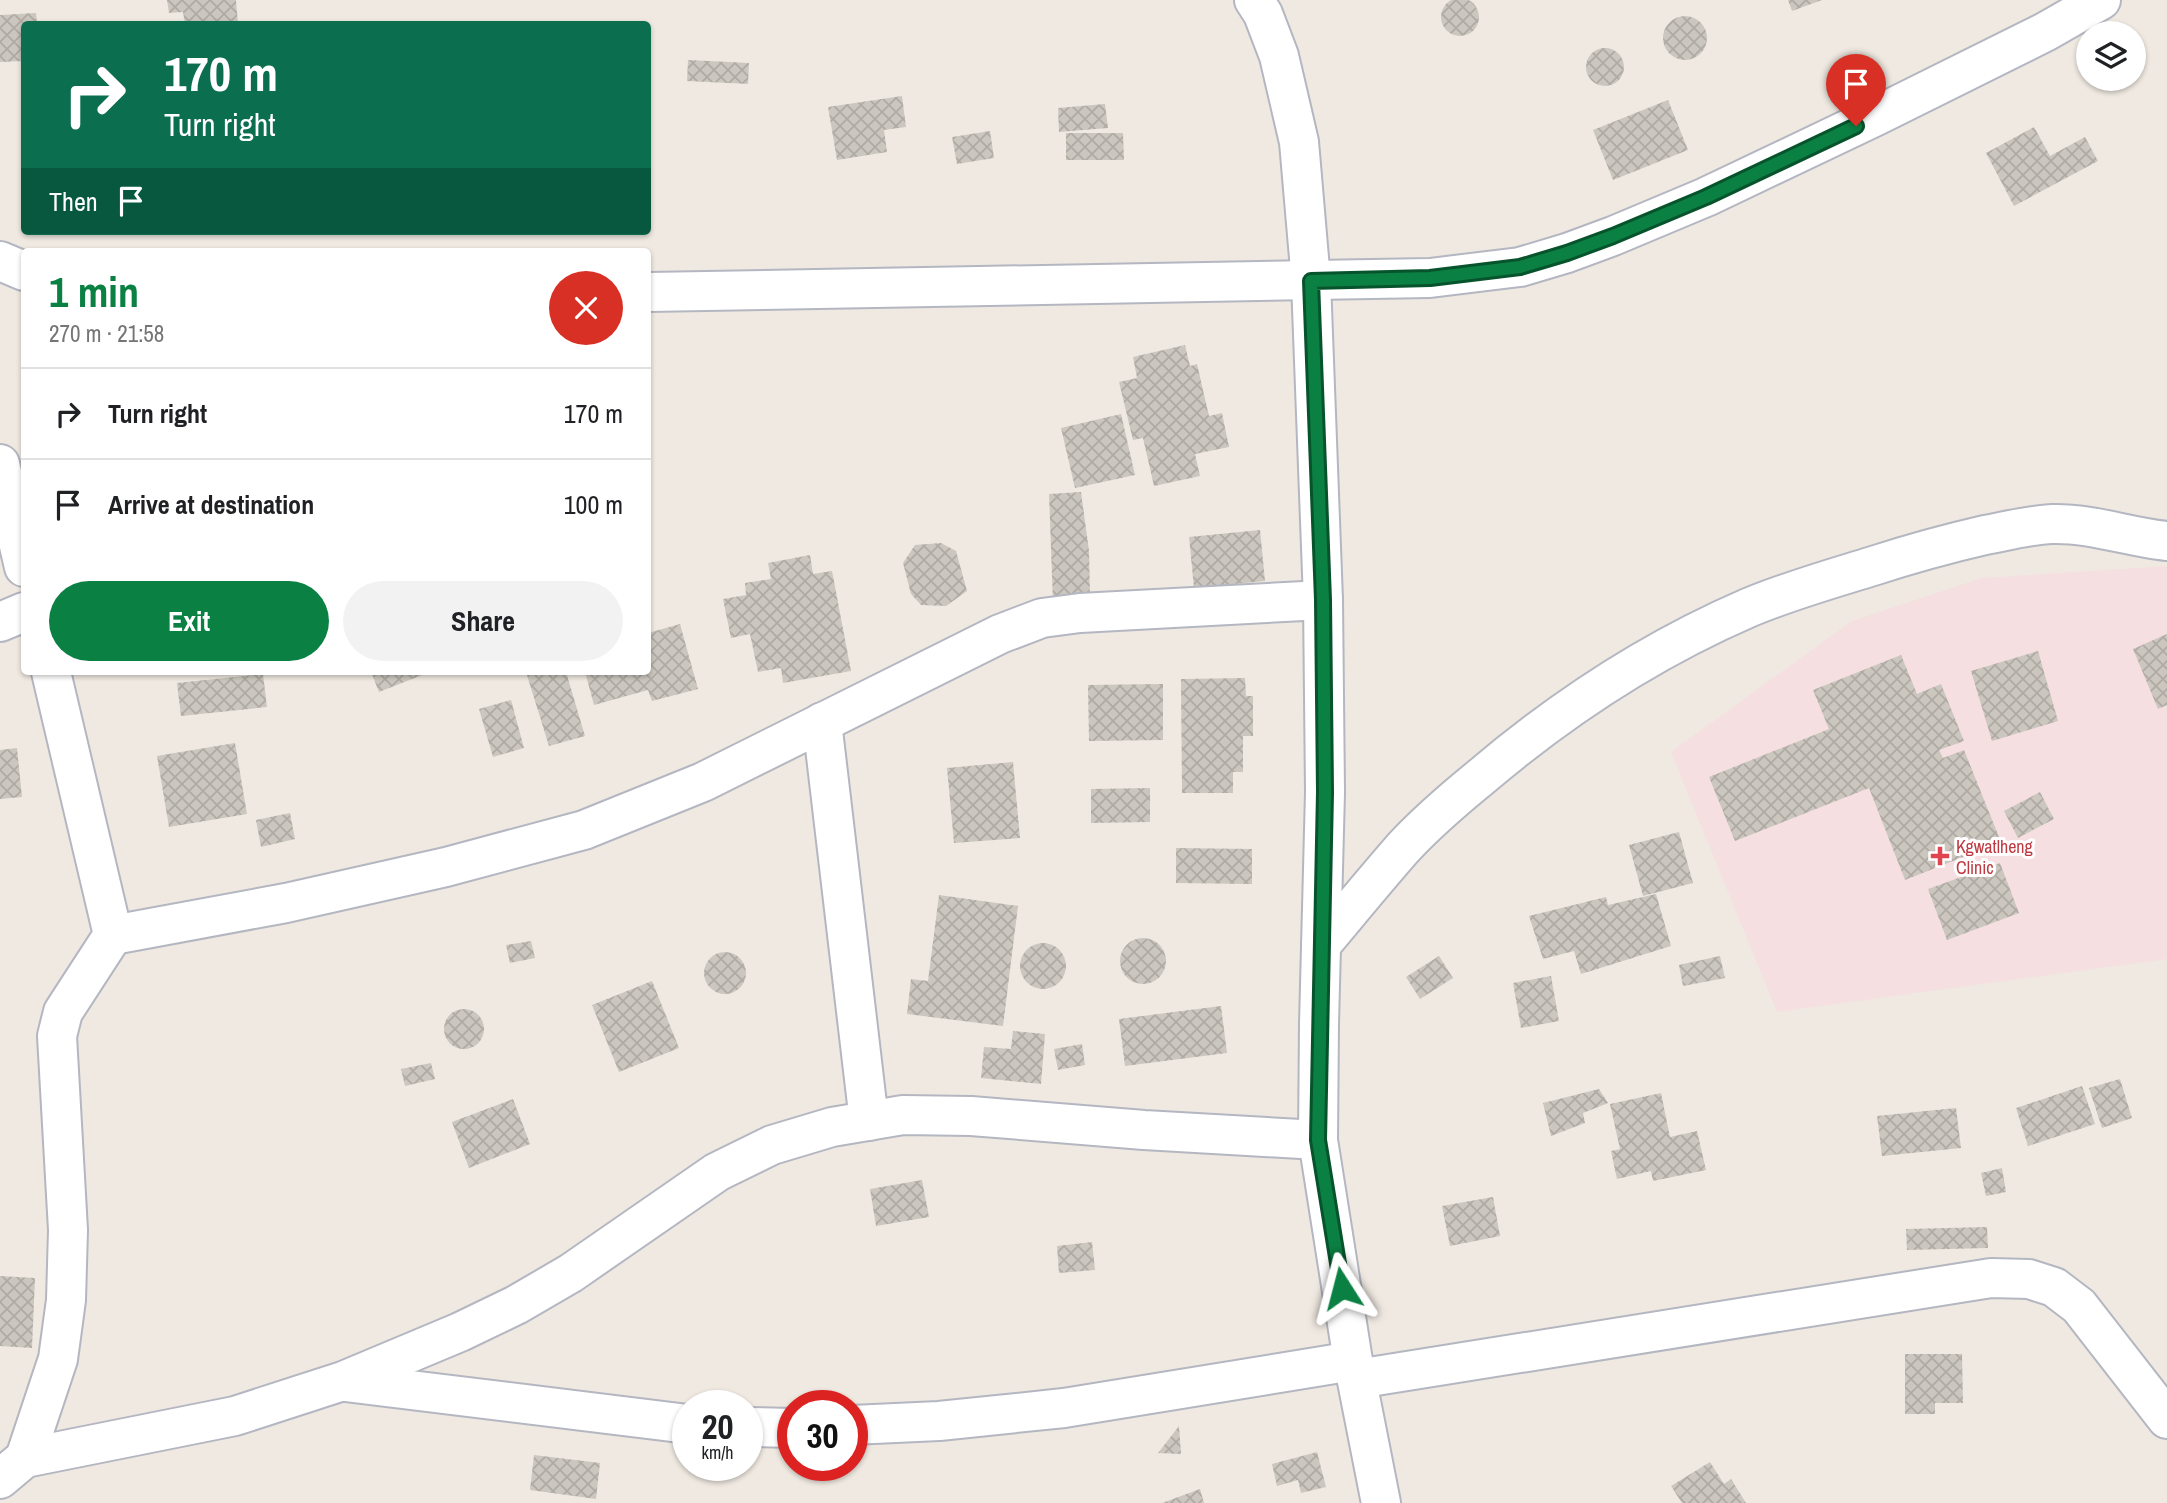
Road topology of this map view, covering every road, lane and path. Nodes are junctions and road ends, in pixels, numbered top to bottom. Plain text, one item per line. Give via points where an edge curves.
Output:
1 (1254, 0) edge
2 (2101, 0) edge
3 (0, 261) edge
4 (21, 270) edge
5 (1311, 281) junction
6 (651, 292) edge
7 (0, 464) edge
8 (2167, 541) edge
9 (21, 554) edge
10 (1323, 600) junction
11 (21, 613) edge
12 (0, 622) edge
13 (52, 675) edge
14 (822, 722) junction
15 (113, 935) junction
16 (1321, 945) junction
17 (869, 1121) junction
18 (1318, 1140) junction
19 (1355, 1370) junction
20 (343, 1381) junction
21 (2167, 1419) edge
22 (672, 1422) edge
23 (868, 1425) edge
24 (12, 1469) edge
25 (1381, 1503) edge

1 - 5 street via 1279,56 1299,142
2 - 5 street via 1793,156 1567,253 1520,267 1430,278
3 - 4 street
5 - 6 street
5 - 10 street
7 - 9 street
8 - 16 street via 2085,526 2019,528 1933,547 1749,608 1627,671 1503,757 1404,847
10 - 14 street via 1042,618
10 - 16 street
11 - 12 street
13 - 15 street
14 - 15 street via 703,782 584,830 286,903
14 - 17 street
15 - 24 street via 63,1012 57,1036 68,1230 66,1300 58,1359
16 - 18 street
17 - 18 street via 903,1115 971,1116
17 - 20 street via 772,1145 717,1172 516,1305
18 - 19 street
19 - 21 street via 1991,1278 2029,1279 2054,1287 2079,1306
19 - 23 street via 1064,1408
19 - 25 street
20 - 22 street
20 - 24 street via 235,1416

